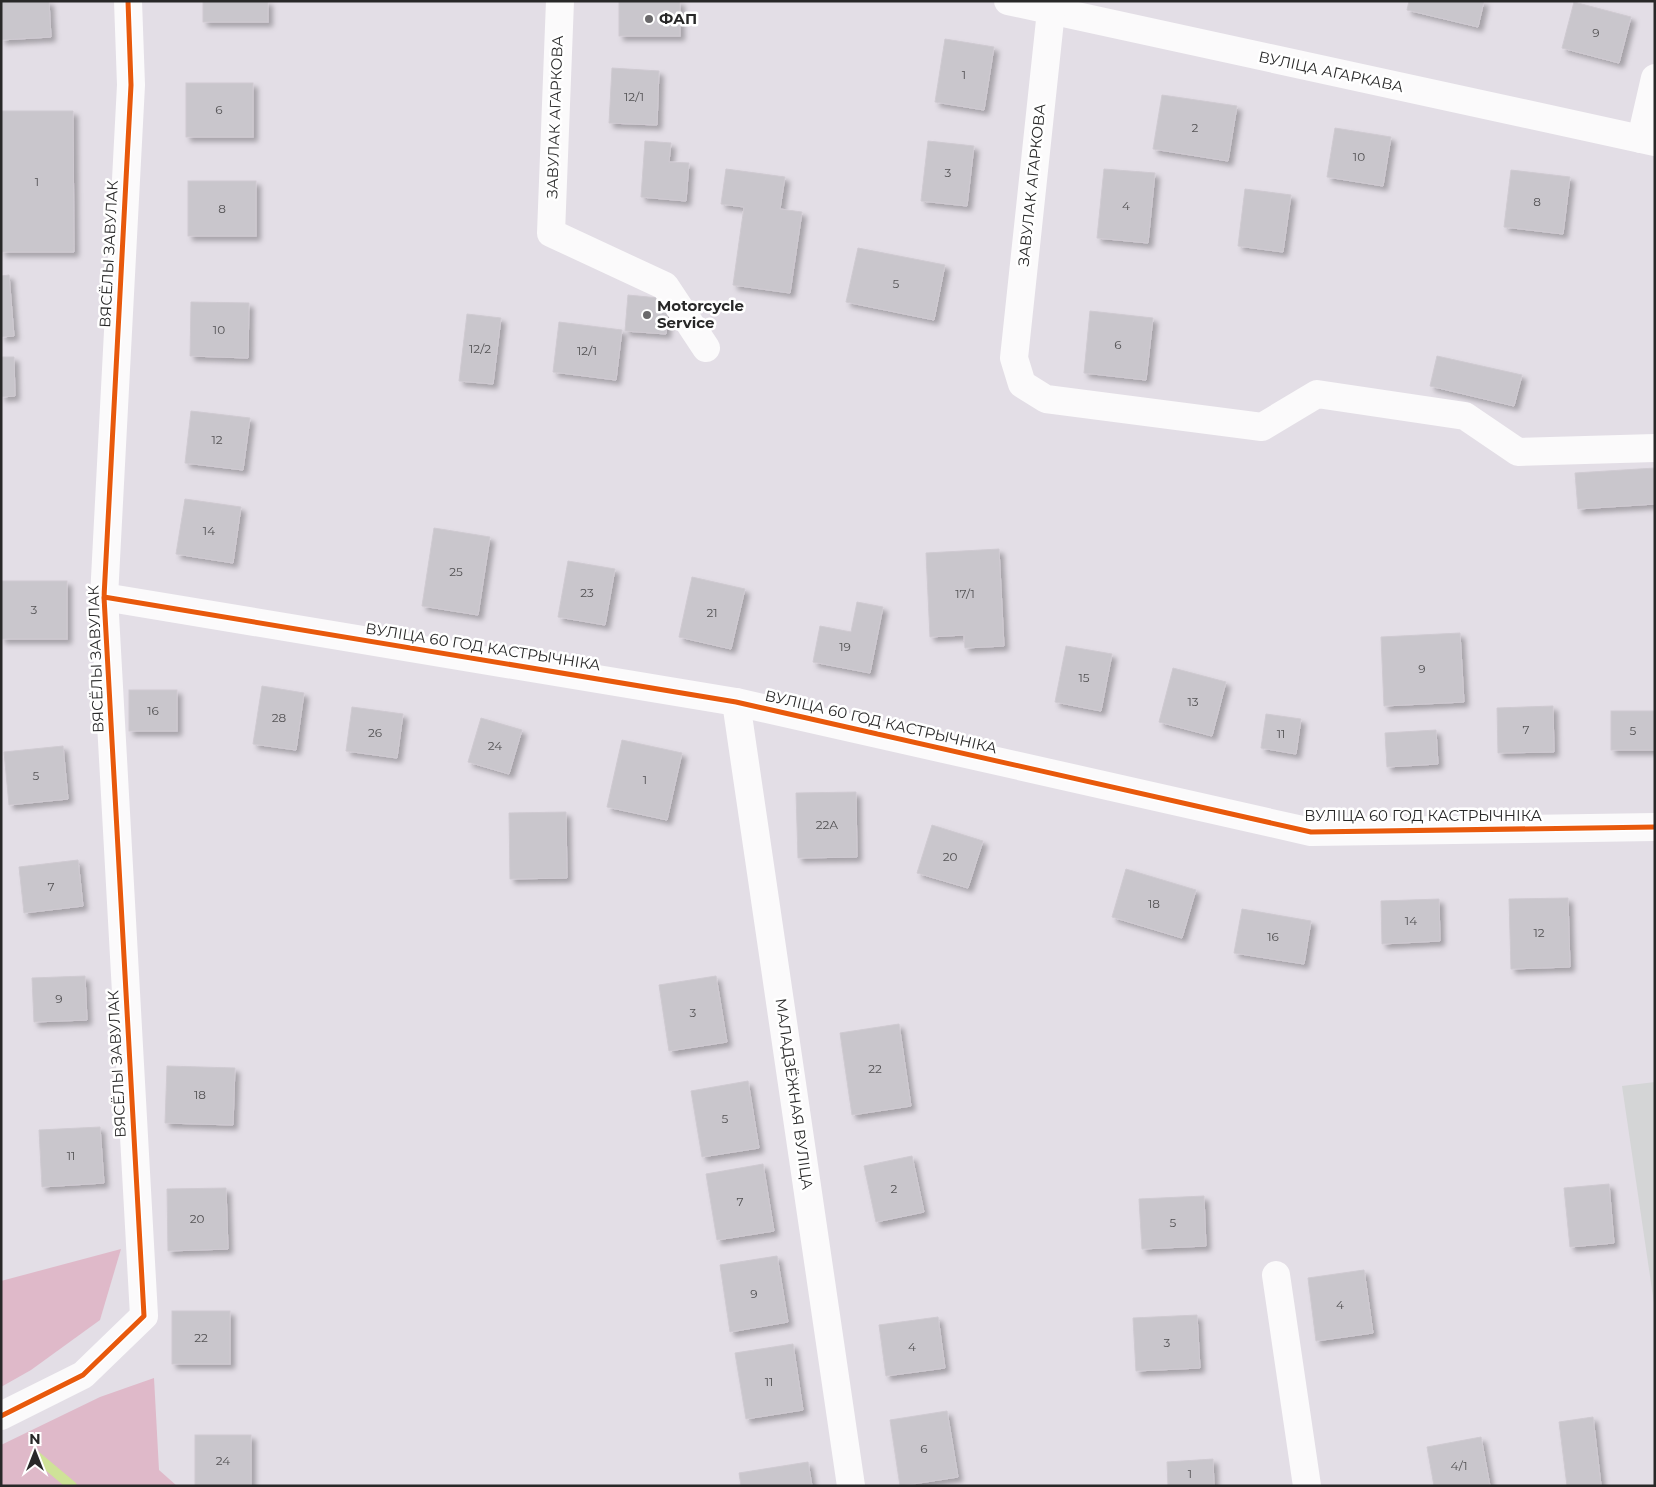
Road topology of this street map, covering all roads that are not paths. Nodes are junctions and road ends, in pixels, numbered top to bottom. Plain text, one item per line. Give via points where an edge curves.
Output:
1 (128, 1) edge
2 (560, 1) edge
3 (1008, 1) edge
4 (1051, 11) junction
5 (1655, 78) edge
6 (1648, 140) edge
7 (706, 348) dead end
8 (1655, 448) edge
9 (104, 597) junction
10 (736, 702) junction
11 (1655, 826) edge
12 (1276, 1274) dead end
13 (1, 1416) edge
14 (851, 1486) edge
15 (1307, 1486) edge

1 - 9 street, ВЯСЁЛЫ ЗАВУЛАК via 131,85
2 - 7 street, ЗАВУЛАК АГАРКОВА via 551,233 665,286
3 - 4 street, ВУЛІЦА АГАРКАВА
4 - 6 street, ВУЛІЦА АГАРКАВА
4 - 8 street, ЗАВУЛАК АГАРКОВА via 1014,358 1022,384 1046,399 1262,427 1317,394 1465,416 1518,452
5 - 6 street
9 - 10 street, ВУЛІЦА 60 ГОД КАСТРЫЧНІКА
9 - 13 street, ВЯСЁЛЫ ЗАВУЛАК via 144,1316 83,1375
10 - 11 street, ВУЛІЦА 60 ГОД КАСТРЫЧНІКА via 1311,832
10 - 14 street, МАЛАДЗЁЖНАЯ ВУЛІЦА
12 - 15 street

